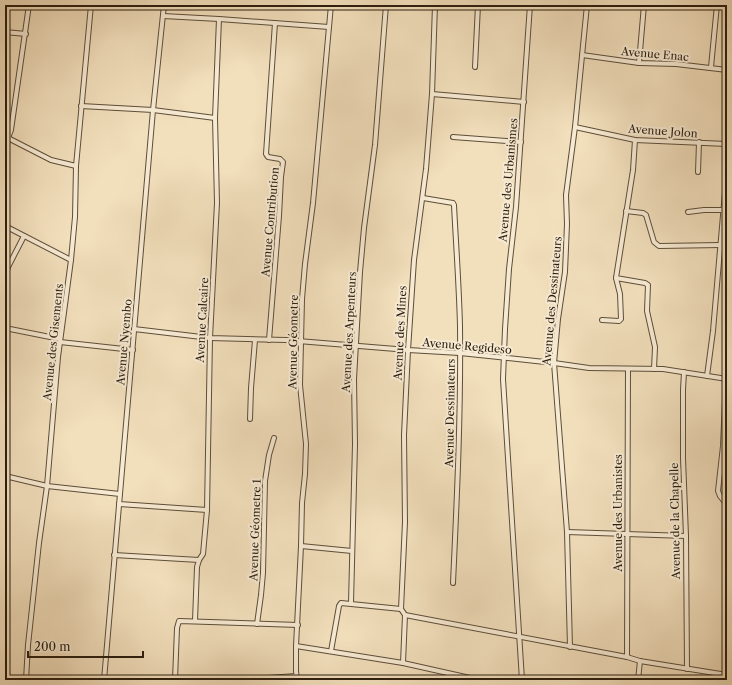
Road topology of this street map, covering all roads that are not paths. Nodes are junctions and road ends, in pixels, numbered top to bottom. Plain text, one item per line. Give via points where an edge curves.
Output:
1 (30, 5) edge
2 (91, 5) edge
3 (164, 5) edge
4 (331, 5) edge
5 (386, 5) edge
6 (434, 5) edge
7 (478, 5) edge
8 (530, 5) edge
9 (587, 5) edge
10 (644, 5) edge
11 (717, 5) edge
12 (163, 16) junction
13 (219, 18) junction
14 (275, 23) junction
15 (329, 27) junction
16 (5, 32) edge
17 (26, 34) junction
18 (582, 54) junction
19 (639, 63) junction
20 (475, 67) dead end
21 (711, 67) junction
22 (727, 70) edge
23 (432, 94) junction
24 (524, 102) junction
25 (81, 106) junction
26 (153, 110) junction
27 (215, 118) junction
28 (575, 127) junction
29 (6, 137) edge
30 (453, 138) dead end
31 (635, 140) junction
32 (521, 142) junction
33 (699, 142) junction
34 (727, 144) edge
35 (76, 166) junction
36 (727, 169) edge
37 (698, 172) dead end
38 (423, 198) junction
39 (724, 210) junction
40 (626, 211) junction
41 (688, 212) dead end
42 (5, 226) edge
43 (24, 236) junction
44 (721, 245) junction
45 (71, 260) junction
46 (5, 277) edge
47 (616, 278) junction
48 (602, 320) dead end
49 (5, 328) edge
50 (134, 329) junction
51 (210, 338) junction
52 (60, 340) junction
53 (255, 340) junction
54 (269, 340) junction
55 (302, 341) junction
56 (356, 346) junction
57 (132, 350) junction
58 (408, 350) junction
59 (460, 353) junction
60 (504, 358) junction
61 (554, 363) junction
62 (628, 369) junction
63 (654, 369) junction
64 (684, 372) junction
65 (707, 376) junction
66 (726, 379) edge
67 (250, 419) dead end
68 (274, 438) dead end
69 (5, 476) edge
70 (47, 486) junction
71 (120, 494) junction
72 (119, 504) junction
73 (727, 505) edge
74 (207, 510) junction
75 (566, 532) junction
76 (627, 533) junction
77 (686, 536) junction
78 (301, 546) junction
79 (352, 551) junction
80 (114, 555) junction
81 (199, 560) junction
82 (453, 583) dead end
83 (351, 603) junction
84 (401, 609) junction
85 (405, 615) junction
86 (195, 621) junction
87 (257, 624) junction
88 (298, 625) junction
89 (520, 638) junction
90 (296, 646) junction
91 (570, 647) junction
92 (331, 651) junction
93 (627, 657) junction
94 (640, 661) junction
95 (403, 663) junction
96 (687, 669) junction
97 (727, 675) edge
98 (297, 678) edge
99 (26, 680) edge
100 (104, 680) edge
101 (175, 680) edge
102 (242, 680) edge
103 (246, 680) edge
104 (479, 680) edge
105 (522, 680) edge
106 (638, 680) edge

1 - 17 street
2 - 25 street, Avenue des Gisements
3 - 12 street, Avenue Nyembo
4 - 15 street, Avenue Géometre
5 - 56 street, Avenue des Arpenteurs via 375,145 361,255
6 - 23 street, Avenue des Mines
7 - 20 street
8 - 24 street, Avenue des Urbanismes
9 - 18 street, Avenue des Dessinateurs
10 - 19 street
11 - 21 street
12 - 13 street
12 - 26 street, Avenue Nyembo
13 - 14 street
13 - 27 street, Avenue Calcaire
14 - 15 street
14 - 54 street, Avenue Contribution via 266,154 283,162
15 - 55 street, Avenue Géometre via 313,203 304,264
16 - 17 street
17 - 29 street via 11,130
18 - 19 street, Avenue Enac
18 - 28 street, Avenue des Dessinateurs
19 - 21 street, Avenue Enac
21 - 22 street, Avenue Enac
23 - 24 street
23 - 38 street, Avenue des Mines
24 - 32 street, Avenue des Urbanismes
25 - 26 street
25 - 35 street, Avenue des Gisements
26 - 27 street
26 - 50 street, Avenue Nyembo
27 - 51 street, Avenue Calcaire via 217,203
28 - 31 street, Avenue Jolon
28 - 61 street, Avenue des Dessinateurs via 566,195 565,272
29 - 35 street via 51,160
30 - 32 street
31 - 33 street, Avenue Jolon
31 - 40 street
32 - 60 street, Avenue des Urbanismes via 508,270
33 - 34 street, Avenue Jolon
33 - 37 street
35 - 45 street, Avenue des Gisements
36 - 39 street
38 - 58 street, Avenue des Mines via 414,260
38 - 59 street, Avenue Dessinateurs via 451,202 454,205
39 - 41 street
39 - 44 street
40 - 44 street via 646,215 654,242 659,246
40 - 47 street
42 - 43 street
43 - 45 street
43 - 46 street
44 - 65 street
45 - 52 street, Avenue des Gisements
47 - 48 street via 620,294 621,319
47 - 63 street via 645,283 648,286 647,311 655,347
49 - 52 street
50 - 51 street, Avenue Regideso
50 - 57 street, Avenue Nyembo
51 - 53 street, Avenue Regideso
51 - 74 street, Avenue Calcaire
52 - 57 street
52 - 70 street, Avenue des Gisements
53 - 54 street, Avenue Regideso
53 - 67 street
54 - 55 street, Avenue Regideso
55 - 56 street, Avenue Regideso
55 - 78 street, Avenue Géometre via 301,393 306,444
56 - 58 street, Avenue Regideso
56 - 79 street, Avenue des Arpenteurs
57 - 71 street, Avenue Nyembo
58 - 59 street, Avenue Regideso
58 - 84 street, Avenue des Mines
59 - 60 street, Avenue Regideso
59 - 82 street, Avenue Dessinateurs via 459,453
60 - 61 street, Avenue Regideso
60 - 89 street
61 - 62 street, Avenue Regideso via 589,368
61 - 75 street, Avenue des Dessinateurs
62 - 63 street, Avenue Regideso
62 - 76 street, Avenue des Urbanistes
63 - 64 street, Avenue Regideso
64 - 65 street, Avenue Regideso
64 - 77 street, Avenue de la Chapelle via 683,458
65 - 66 street, Avenue Regideso
66 - 73 street via 718,491
68 - 87 street, Avenue Géometre 1 via 265,481 263,573
69 - 70 street
70 - 71 street
70 - 99 street, Avenue des Gisements
71 - 72 street, Avenue Nyembo
72 - 74 street
72 - 80 street, Avenue Nyembo
74 - 81 street, Avenue Calcaire via 204,554
75 - 76 street
75 - 91 street, Avenue des Dessinateurs
76 - 77 street
76 - 93 street, Avenue des Urbanistes
77 - 96 street, Avenue de la Chapelle
78 - 79 street
78 - 88 street, Avenue Géometre
79 - 83 street, Avenue des Arpenteurs
80 - 81 street
80 - 100 street, Avenue Nyembo
81 - 86 street, Avenue Calcaire
83 - 84 street
83 - 92 street via 341,603 339,606
84 - 85 street
85 - 89 street
85 - 95 street
86 - 87 street
86 - 101 street via 178,622
87 - 88 street
88 - 90 street, Avenue Géometre
89 - 91 street
89 - 105 street
90 - 92 street
90 - 98 street, Avenue Géometre
91 - 93 street
92 - 95 street
93 - 94 street
94 - 96 street
94 - 106 street
95 - 104 street
96 - 97 street
98 - 103 street
102 - 103 street

